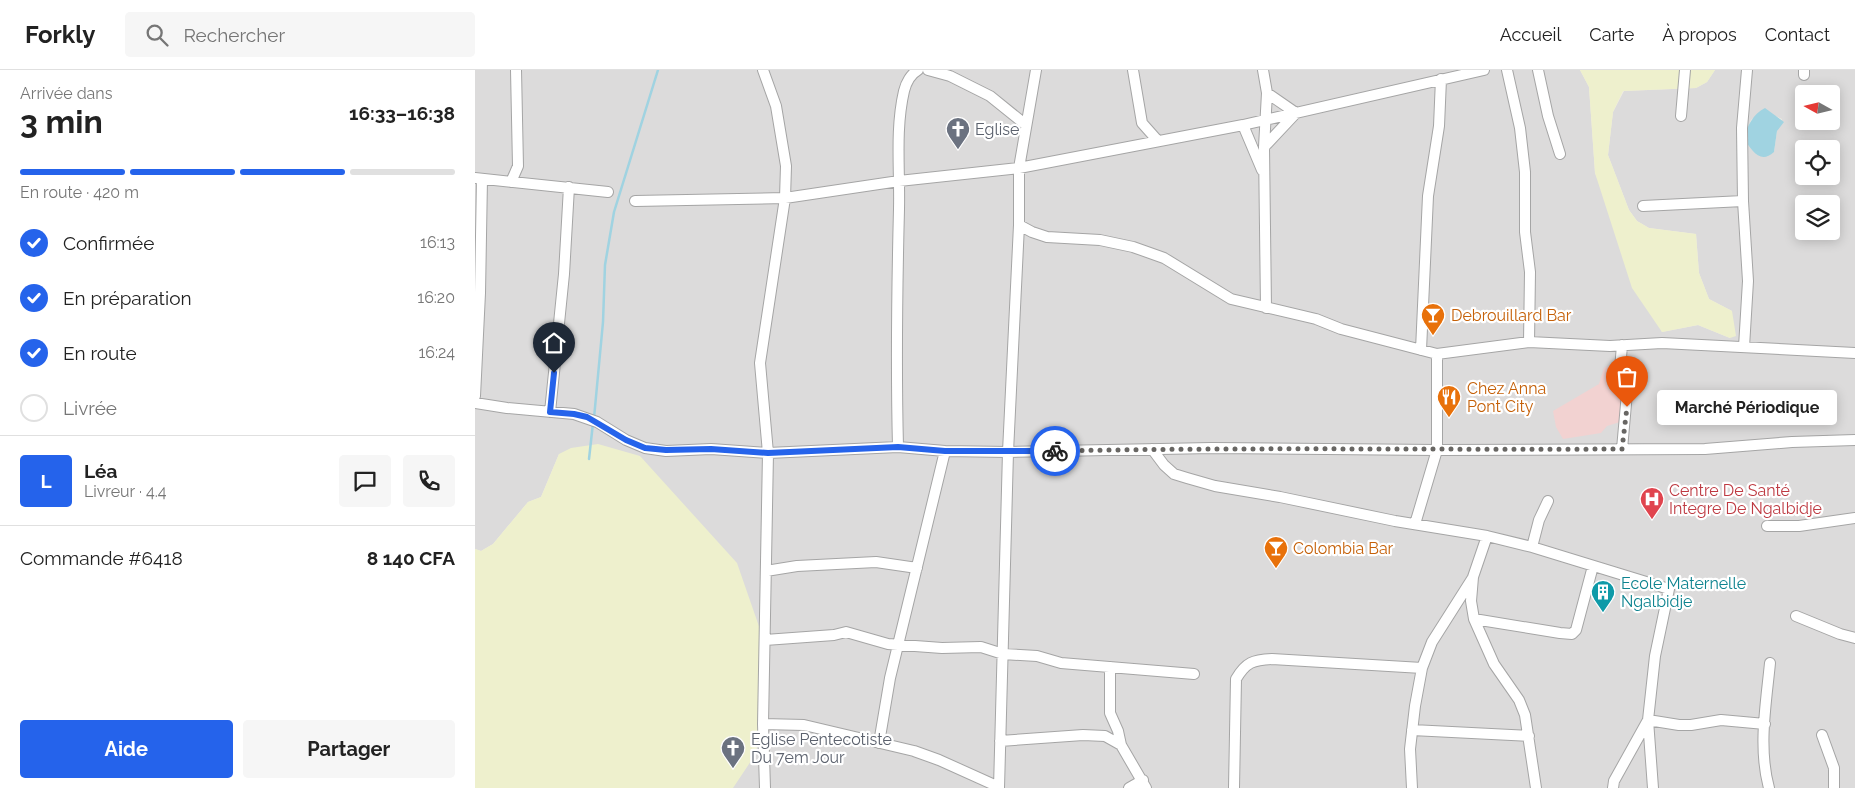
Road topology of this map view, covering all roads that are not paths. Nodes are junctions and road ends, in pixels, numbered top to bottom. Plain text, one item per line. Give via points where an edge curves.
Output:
1 (516, 70) edge
2 (763, 70) edge
3 (918, 70) edge
4 (928, 70) edge
5 (1036, 70) edge
6 (1126, 70) edge
7 (1263, 70) edge
8 (1484, 70) edge
9 (1507, 70) edge
10 (1538, 70) edge
11 (1685, 70) edge
12 (1747, 70) edge
13 (1133, 74) edge
14 (1441, 79) junction
15 (1426, 82) junction
16 (1267, 93) junction
17 (1439, 94) junction
18 (1296, 113) junction
19 (1681, 116) dead end
20 (1265, 119) junction
21 (1026, 125) junction
22 (1243, 125) junction
23 (1158, 141) junction
24 (1264, 147) junction
25 (1560, 154) dead end
26 (1019, 168) junction
27 (1265, 175) junction
28 (479, 179) edge
29 (511, 182) junction
30 (899, 182) junction
31 (569, 187) junction
32 (608, 192) dead end
33 (785, 198) junction
34 (635, 201) dead end
35 (1743, 201) junction
36 (1643, 206) dead end
37 (1019, 225) junction
38 (1266, 308) junction
39 (1529, 342) junction
40 (1622, 345) junction
41 (1744, 347) junction
42 (1421, 350) junction
43 (1855, 352) edge
44 (1437, 354) junction
45 (475, 396) edge
46 (475, 403) edge
47 (550, 412) junction
48 (1855, 440) edge
49 (898, 447) junction
50 (1152, 449) junction
51 (1622, 449) junction
52 (1437, 450) junction
53 (945, 451) junction
54 (1009, 452) junction
55 (768, 453) junction
56 (1548, 501) dead end
57 (1855, 518) edge
58 (1415, 524) junction
59 (1767, 526) dead end
60 (1487, 536) junction
61 (1532, 547) junction
62 (1593, 566) junction
63 (917, 568) junction
64 (766, 571) junction
65 (1473, 577) junction
66 (1796, 616) dead end
67 (1474, 619) junction
68 (1855, 638) edge
69 (765, 640) junction
70 (898, 645) junction
71 (1003, 654) junction
72 (1770, 663) dead end
73 (1110, 666) junction
74 (1421, 668) junction
75 (1194, 674) dead end
76 (1648, 720) junction
77 (763, 724) junction
78 (1765, 724) junction
79 (1412, 730) junction
80 (1118, 731) junction
81 (1821, 735) dead end
82 (1105, 736) junction
83 (1529, 736) junction
84 (1000, 741) junction
85 (879, 743) junction
86 (1121, 744) junction
87 (1145, 784) edge
88 (765, 788) edge
89 (999, 788) edge
90 (1129, 788) edge
91 (1234, 788) edge
92 (1412, 788) edge
93 (1536, 788) edge
94 (1613, 788) edge
95 (1653, 788) edge
96 (1769, 788) edge
97 (1834, 788) edge

1 - 29 street via 518,166
2 - 33 street via 776,106 786,166
3 - 30 street via 912,73 904,90 898,143
4 - 21 street via 950,76 990,96
5 - 21 street
6 - 13 street
7 - 16 street
8 - 14 street
9 - 39 street via 1520,128 1525,172 1525,232 1530,272
10 - 25 street
11 - 19 street
12 - 35 street via 1742,128
13 - 23 street via 1143,123
14 - 15 street
14 - 17 street
15 - 17 street
15 - 18 street
16 - 18 street
16 - 20 street
17 - 42 street via 1439,126 1428,196
18 - 20 street
18 - 24 street
20 - 22 street
20 - 24 street
21 - 26 street
22 - 23 street
22 - 27 street
23 - 26 street
24 - 27 street
26 - 30 street
26 - 37 street
27 - 38 street
28 - 29 street
28 - 45 street via 480,293
29 - 31 street
30 - 33 street
30 - 49 street
31 - 32 street
31 - 47 street
33 - 34 street
33 - 55 street via 761,363
35 - 36 street
35 - 41 street via 1748,281
37 - 38 street via 1047,237 1100,240 1148,251 1231,299
37 - 54 street
38 - 42 street
39 - 40 street
39 - 44 street
40 - 41 street via 1663,343
40 - 51 street via 1619,382 1627,393
41 - 43 street
42 - 44 street
44 - 52 street
46 - 47 street
47 - 55 street via 587,417 645,448
48 - 51 street via 1705,449
49 - 53 street
49 - 55 street
50 - 52 street
50 - 54 street
50 - 58 street via 1174,474 1215,486
51 - 52 street
52 - 58 street
53 - 54 street
53 - 63 street
54 - 71 street
55 - 64 street
56 - 61 street
57 - 59 street via 1799,526
58 - 60 street
60 - 61 street
60 - 65 street
61 - 62 street
62 - 67 street via 1576,630 1572,634
62 - 76 street via 1669,589 1655,656
63 - 64 street via 876,562
63 - 70 street
64 - 69 street
65 - 67 street via 1471,601
65 - 74 street via 1432,642
66 - 68 street
67 - 83 street via 1494,664 1519,700
69 - 70 street via 846,632
69 - 77 street
70 - 71 street via 981,647
70 - 85 street
71 - 73 street
71 - 84 street
72 - 78 street
73 - 75 street
73 - 80 street via 1109,713
74 - 79 street
74 - 91 street via 1272,659 1257,660 1243,666 1236,679
76 - 78 street via 1679,725 1721,720
76 - 94 street via 1614,780
76 - 95 street
77 - 85 street via 804,725
77 - 88 street
78 - 96 street via 1763,746
79 - 83 street
79 - 92 street
80 - 82 street
80 - 86 street
81 - 97 street via 1834,768
82 - 84 street
82 - 86 street
83 - 93 street
84 - 89 street
85 - 89 street via 939,760
86 - 87 street
87 - 90 street

